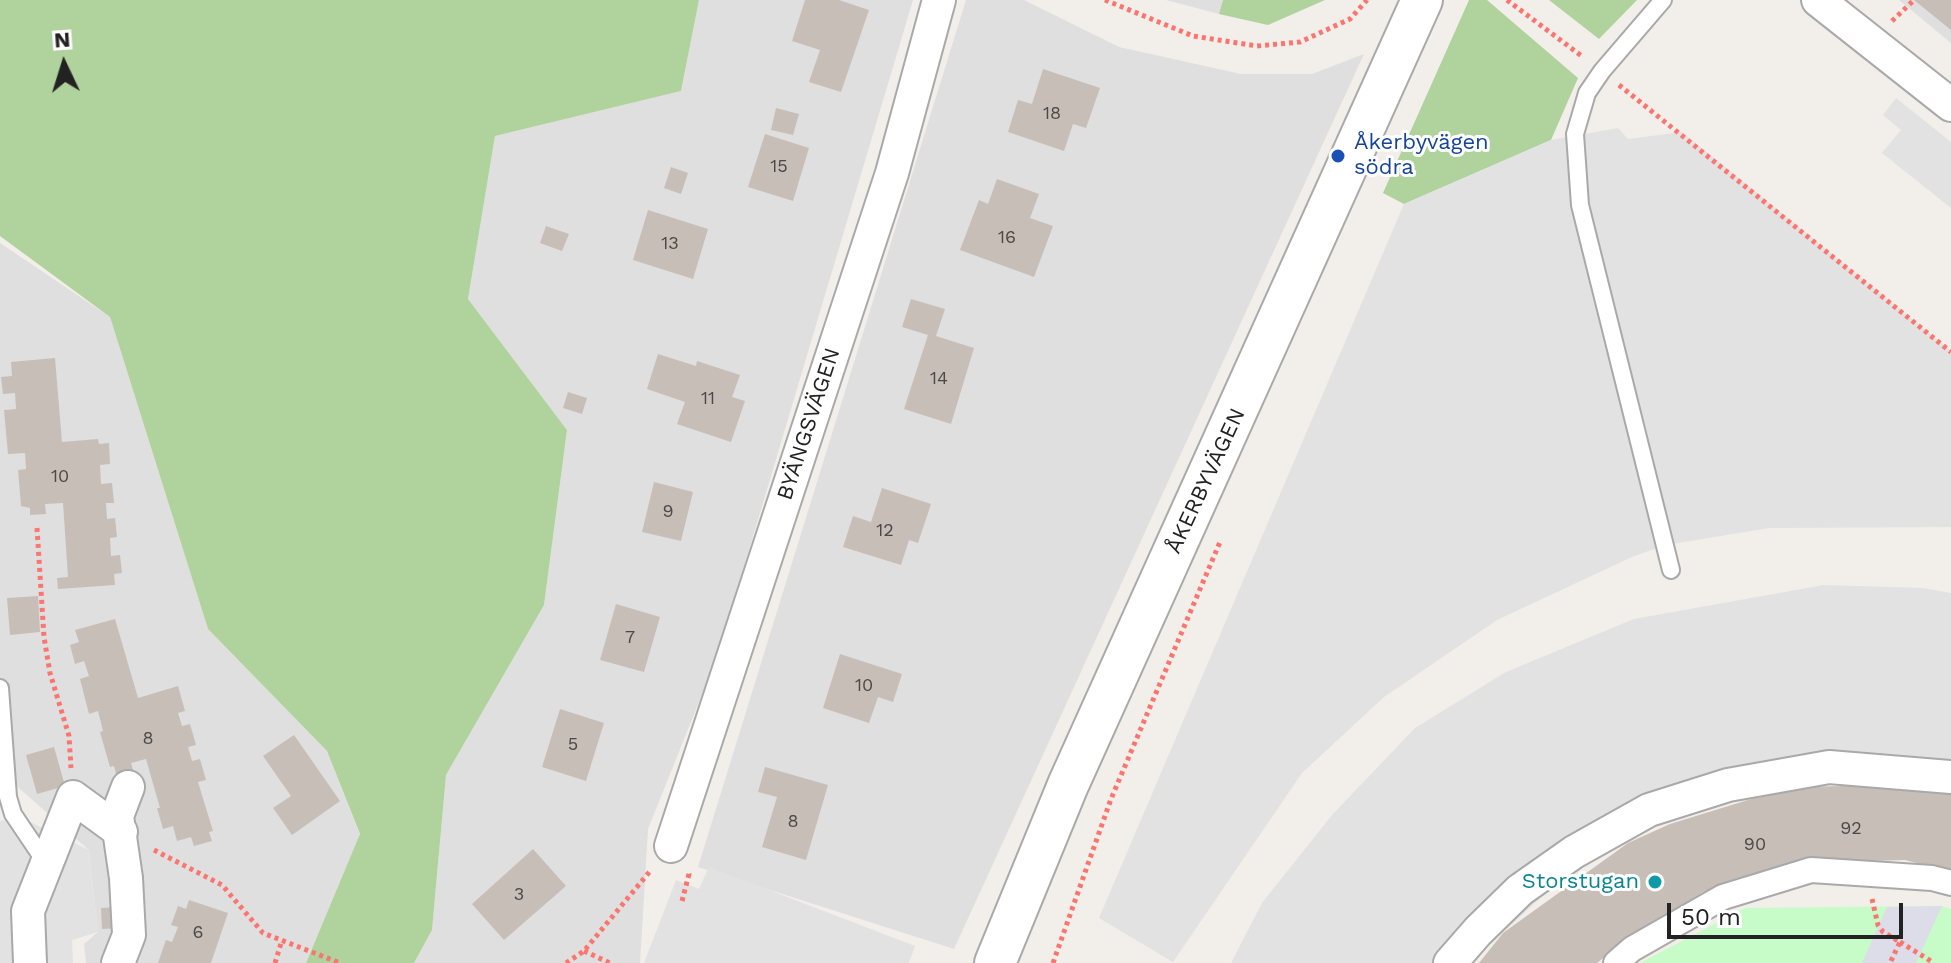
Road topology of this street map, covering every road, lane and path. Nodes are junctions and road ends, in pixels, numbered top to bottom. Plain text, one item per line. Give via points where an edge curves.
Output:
1 (939, 0) edge
2 (1105, 0) edge
3 (1367, 0) edge
4 (1422, 0) edge
5 (1507, 0) edge
6 (1663, 0) edge
7 (1818, 0) edge
8 (1602, 71) junction
9 (1951, 105) edge
10 (1951, 352) edge
11 (37, 528) dead end
12 (1671, 570) dead end
13 (0, 688) edge
14 (1951, 777) edge
15 (128, 787) dead end
16 (73, 797) junction
17 (121, 832) junction
18 (671, 846) joint
19 (46, 863) junction
20 (1871, 874) junction
21 (1951, 883) edge
22 (282, 940) junction
23 (1900, 942) junction
24 (584, 951) junction
25 (30, 963) edge
26 (118, 963) edge
27 (275, 963) edge
28 (340, 963) edge
29 (566, 963) edge
30 (610, 963) edge
31 (995, 963) edge
32 (1450, 963) edge
33 (1616, 963) edge
34 (1890, 963) edge
35 (1934, 963) edge

1 - 18 street, BYÄNGSVÄGEN via 892,173
2 - 3 path via 1193,36 1257,46 1300,42 1350,19
4 - 31 street, ÅKERBYVÄGEN via 1068,785
5 - 8 path
6 - 8 lane
7 - 9 street
8 - 10 path
8 - 12 lane via 1587,93 1575,134 1580,205
11 - 16 path via 44,637 69,736
13 - 19 lane via 8,797 13,814
14 - 32 street via 1829,767 1728,785 1649,810 1520,890
15 - 17 street via 117,816
16 - 17 street
16 - 19 street
17 - 22 path via 222,885 263,933
17 - 26 street via 129,935
18 - 24 path
19 - 25 street via 28,911
20 - 21 street
20 - 23 path via 1878,925
20 - 33 street via 1811,870 1723,897
22 - 27 path
22 - 28 path
23 - 34 path
23 - 35 path
24 - 29 path
24 - 30 path

